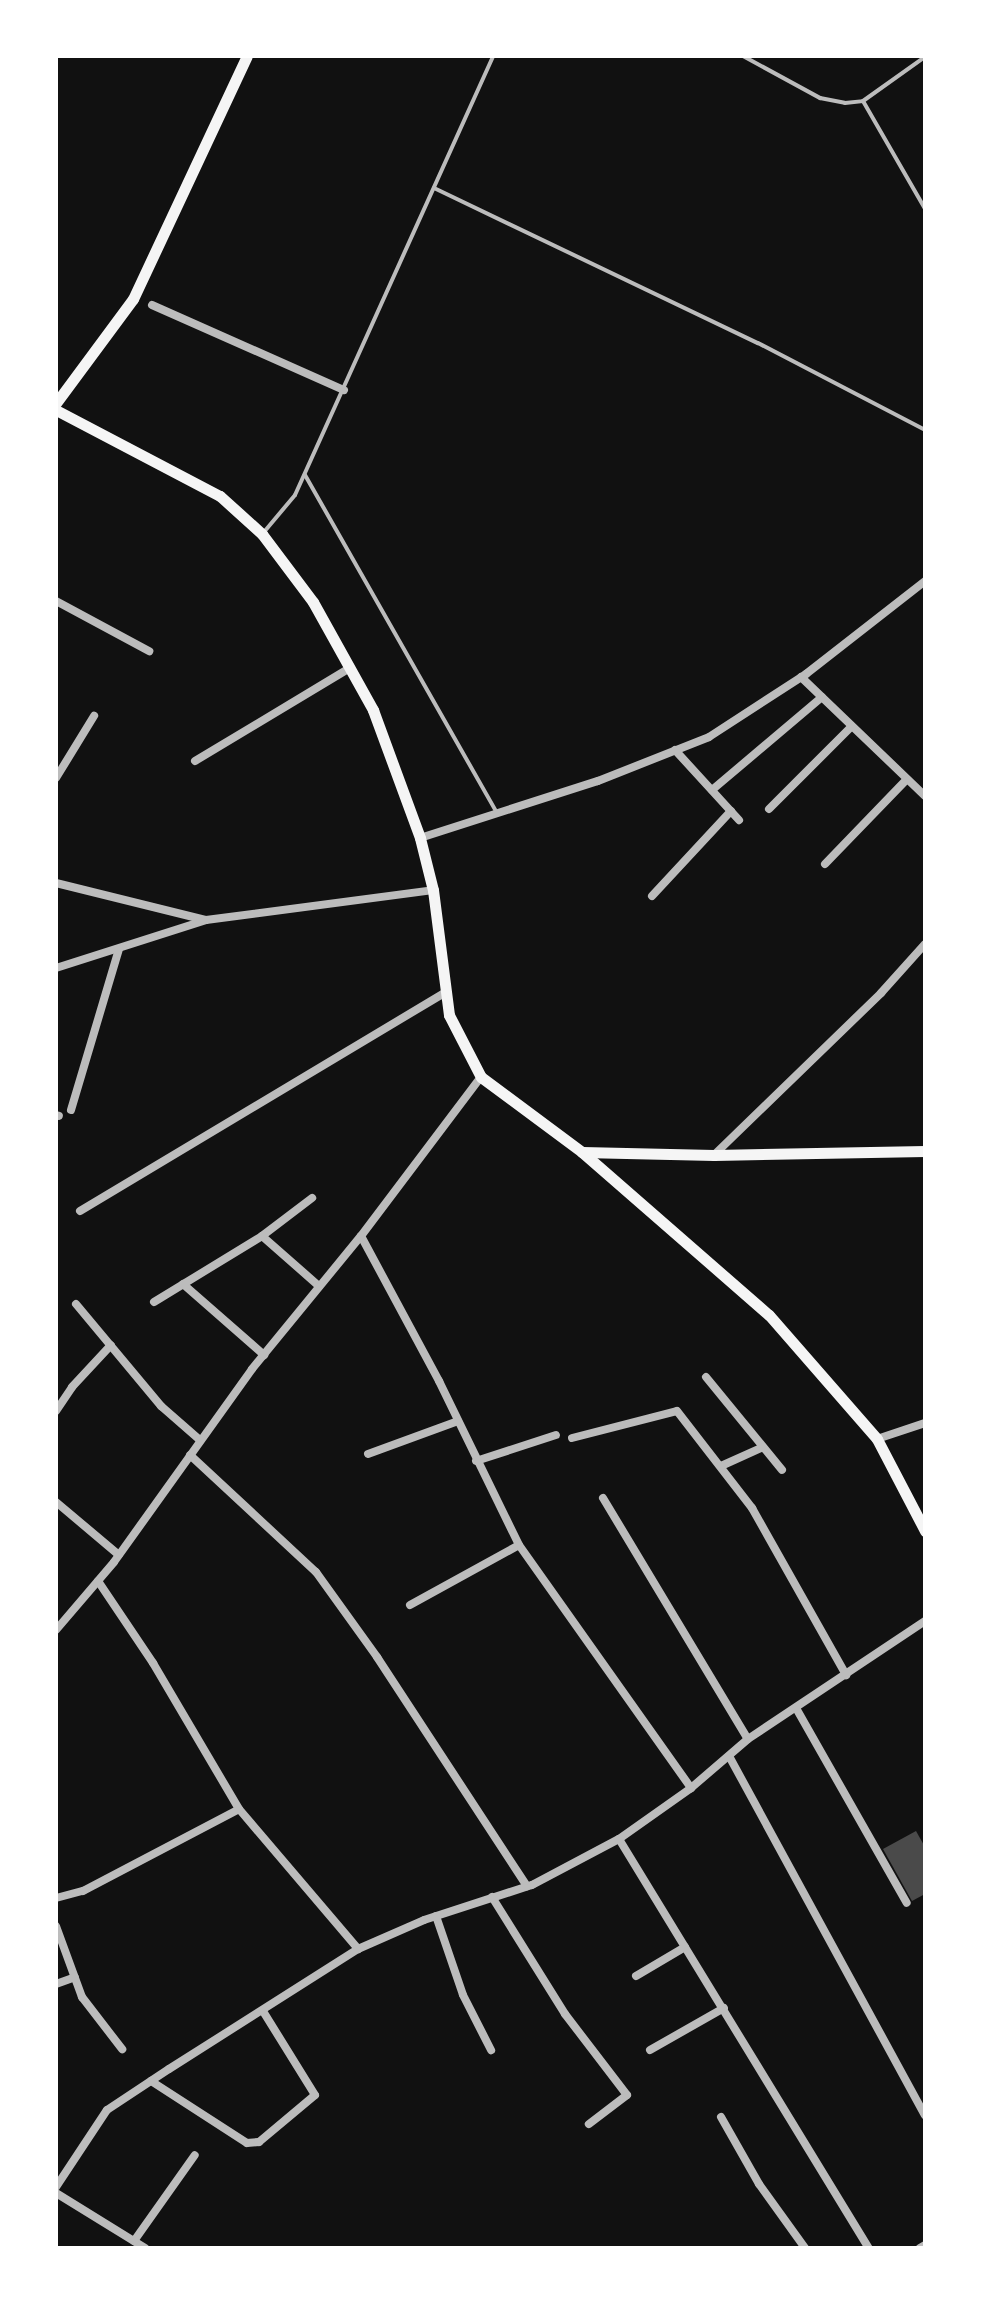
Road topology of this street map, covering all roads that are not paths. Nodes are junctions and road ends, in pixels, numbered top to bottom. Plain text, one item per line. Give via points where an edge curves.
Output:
1 (247, 56) edge
2 (493, 56) edge
3 (743, 56) edge
4 (925, 57) edge
5 (863, 101) junction
6 (434, 188) junction
7 (925, 209) edge
8 (152, 305) dead end
9 (344, 390) junction
10 (56, 403) edge
11 (56, 410) edge
12 (925, 430) edge
13 (305, 475) junction
14 (262, 534) junction
15 (925, 581) edge
16 (921, 594) edge
17 (56, 601) edge
18 (149, 651) dead end
19 (350, 668) junction
20 (801, 677) junction
21 (822, 697) junction
22 (94, 716) dead end
23 (852, 726) junction
24 (675, 750) junction
25 (195, 761) dead end
26 (56, 778) edge
27 (907, 779) junction
28 (712, 790) junction
29 (925, 796) edge
30 (769, 809) dead end
31 (731, 811) junction
32 (497, 813) junction
33 (739, 820) dead end
34 (420, 838) junction
35 (825, 864) dead end
36 (56, 883) edge
37 (433, 890) junction
38 (652, 896) dead end
39 (206, 920) junction
40 (925, 944) edge
41 (119, 949) junction
42 (56, 968) edge
43 (446, 992) junction
44 (481, 1077) junction
45 (71, 1110) dead end
46 (925, 1151) edge
47 (582, 1152) junction
48 (714, 1155) junction
49 (312, 1198) dead end
50 (80, 1211) dead end
51 (262, 1236) junction
52 (361, 1236) junction
53 (183, 1284) junction
54 (319, 1286) junction
55 (154, 1302) dead end
56 (76, 1304) dead end
57 (111, 1345) junction
58 (264, 1355) junction
59 (706, 1377) dead end
60 (56, 1411) edge
61 (458, 1421) junction
62 (925, 1423) edge
63 (556, 1435) dead end
64 (572, 1438) dead end
65 (877, 1439) junction
66 (200, 1440) junction
67 (763, 1447) junction
68 (368, 1454) dead end
69 (190, 1455) junction
70 (476, 1461) junction
71 (721, 1466) junction
72 (782, 1470) dead end
73 (603, 1498) dead end
74 (56, 1502) edge
75 (925, 1531) edge
76 (519, 1545) junction
77 (119, 1555) junction
78 (98, 1581) junction
79 (410, 1605) dead end
80 (925, 1621) edge
81 (56, 1630) edge
82 (846, 1675) junction
83 (796, 1708) junction
84 (748, 1739) junction
85 (729, 1756) junction
86 (691, 1788) junction
87 (239, 1809) junction
88 (619, 1839) junction
89 (527, 1886) junction
90 (492, 1897) junction
91 (56, 1898) edge
92 (907, 1903) dead end
93 (436, 1916) junction
94 (56, 1926) edge
95 (685, 1947) junction
96 (358, 1949) junction
97 (636, 1976) dead end
98 (75, 1977) junction
99 (56, 1984) edge
100 (724, 2008) junction
101 (263, 2011) junction
102 (122, 2049) dead end
103 (491, 2050) dead end
104 (650, 2050) dead end
105 (151, 2081) junction
106 (925, 2115) edge
107 (721, 2117) dead end
108 (589, 2124) dead end
109 (195, 2155) dead end
110 (56, 2190) edge
111 (134, 2241) junction
112 (145, 2248) edge
113 (805, 2248) edge
114 (869, 2248) edge

1 - 10 main road via 133,299
2 - 6 lane
3 - 5 lane via 820,98
4 - 5 lane
5 - 7 lane
6 - 9 lane
6 - 12 lane via 758,343
8 - 9 street
9 - 13 lane
11 - 14 main road via 220,496
13 - 14 lane
13 - 32 lane
14 - 19 main road via 313,602
15 - 16 street
16 - 20 street
17 - 18 street
19 - 25 street
19 - 34 main road via 373,710
20 - 21 street
20 - 24 street via 709,737
21 - 23 street
21 - 28 street
22 - 26 street
23 - 27 street
23 - 30 street
24 - 28 street
24 - 32 street
27 - 29 street
27 - 35 street
28 - 31 street
31 - 33 street
31 - 38 street
32 - 34 street
34 - 37 main road
36 - 39 street
37 - 39 street
37 - 43 main road
39 - 41 street
40 - 48 street
41 - 42 street
41 - 45 street
43 - 44 main road via 449,1015
43 - 50 street
44 - 47 main road
44 - 52 street
46 - 48 main road
47 - 48 main road
47 - 65 main road via 769,1315
49 - 51 street
51 - 53 street
51 - 54 street
52 - 54 street
52 - 61 street
53 - 55 street
53 - 58 street
54 - 58 street
56 - 57 street
57 - 60 street
57 - 66 street via 161,1406
58 - 66 street
59 - 67 street
61 - 68 street
61 - 70 street
62 - 65 street
63 - 70 street
64 - 71 street via 677,1411
65 - 75 main road
66 - 69 street
67 - 71 street
67 - 72 street
69 - 77 street
69 - 89 street via 316,1572
70 - 76 street
71 - 82 street via 752,1508
73 - 84 street
74 - 77 street
76 - 79 street
76 - 86 street
77 - 78 street
78 - 81 street
78 - 87 street
80 - 82 street
82 - 83 street
83 - 84 street
83 - 92 street
84 - 85 street
85 - 86 street
85 - 106 street
86 - 88 street
87 - 91 street via 83,1891
87 - 96 street
88 - 89 street
88 - 95 street
89 - 90 street
90 - 93 street
90 - 108 street via 565,2014 627,2095
93 - 96 street
93 - 103 street via 463,1995
94 - 98 street
95 - 97 street
95 - 100 street
96 - 101 street
98 - 99 street
98 - 102 street via 82,1997
100 - 104 street
100 - 114 street
101 - 105 street
101 - 105 street via 315,2095 259,2142 247,2143
105 - 110 street via 107,2110
107 - 113 street via 759,2184
109 - 111 street
110 - 111 street
111 - 112 street

